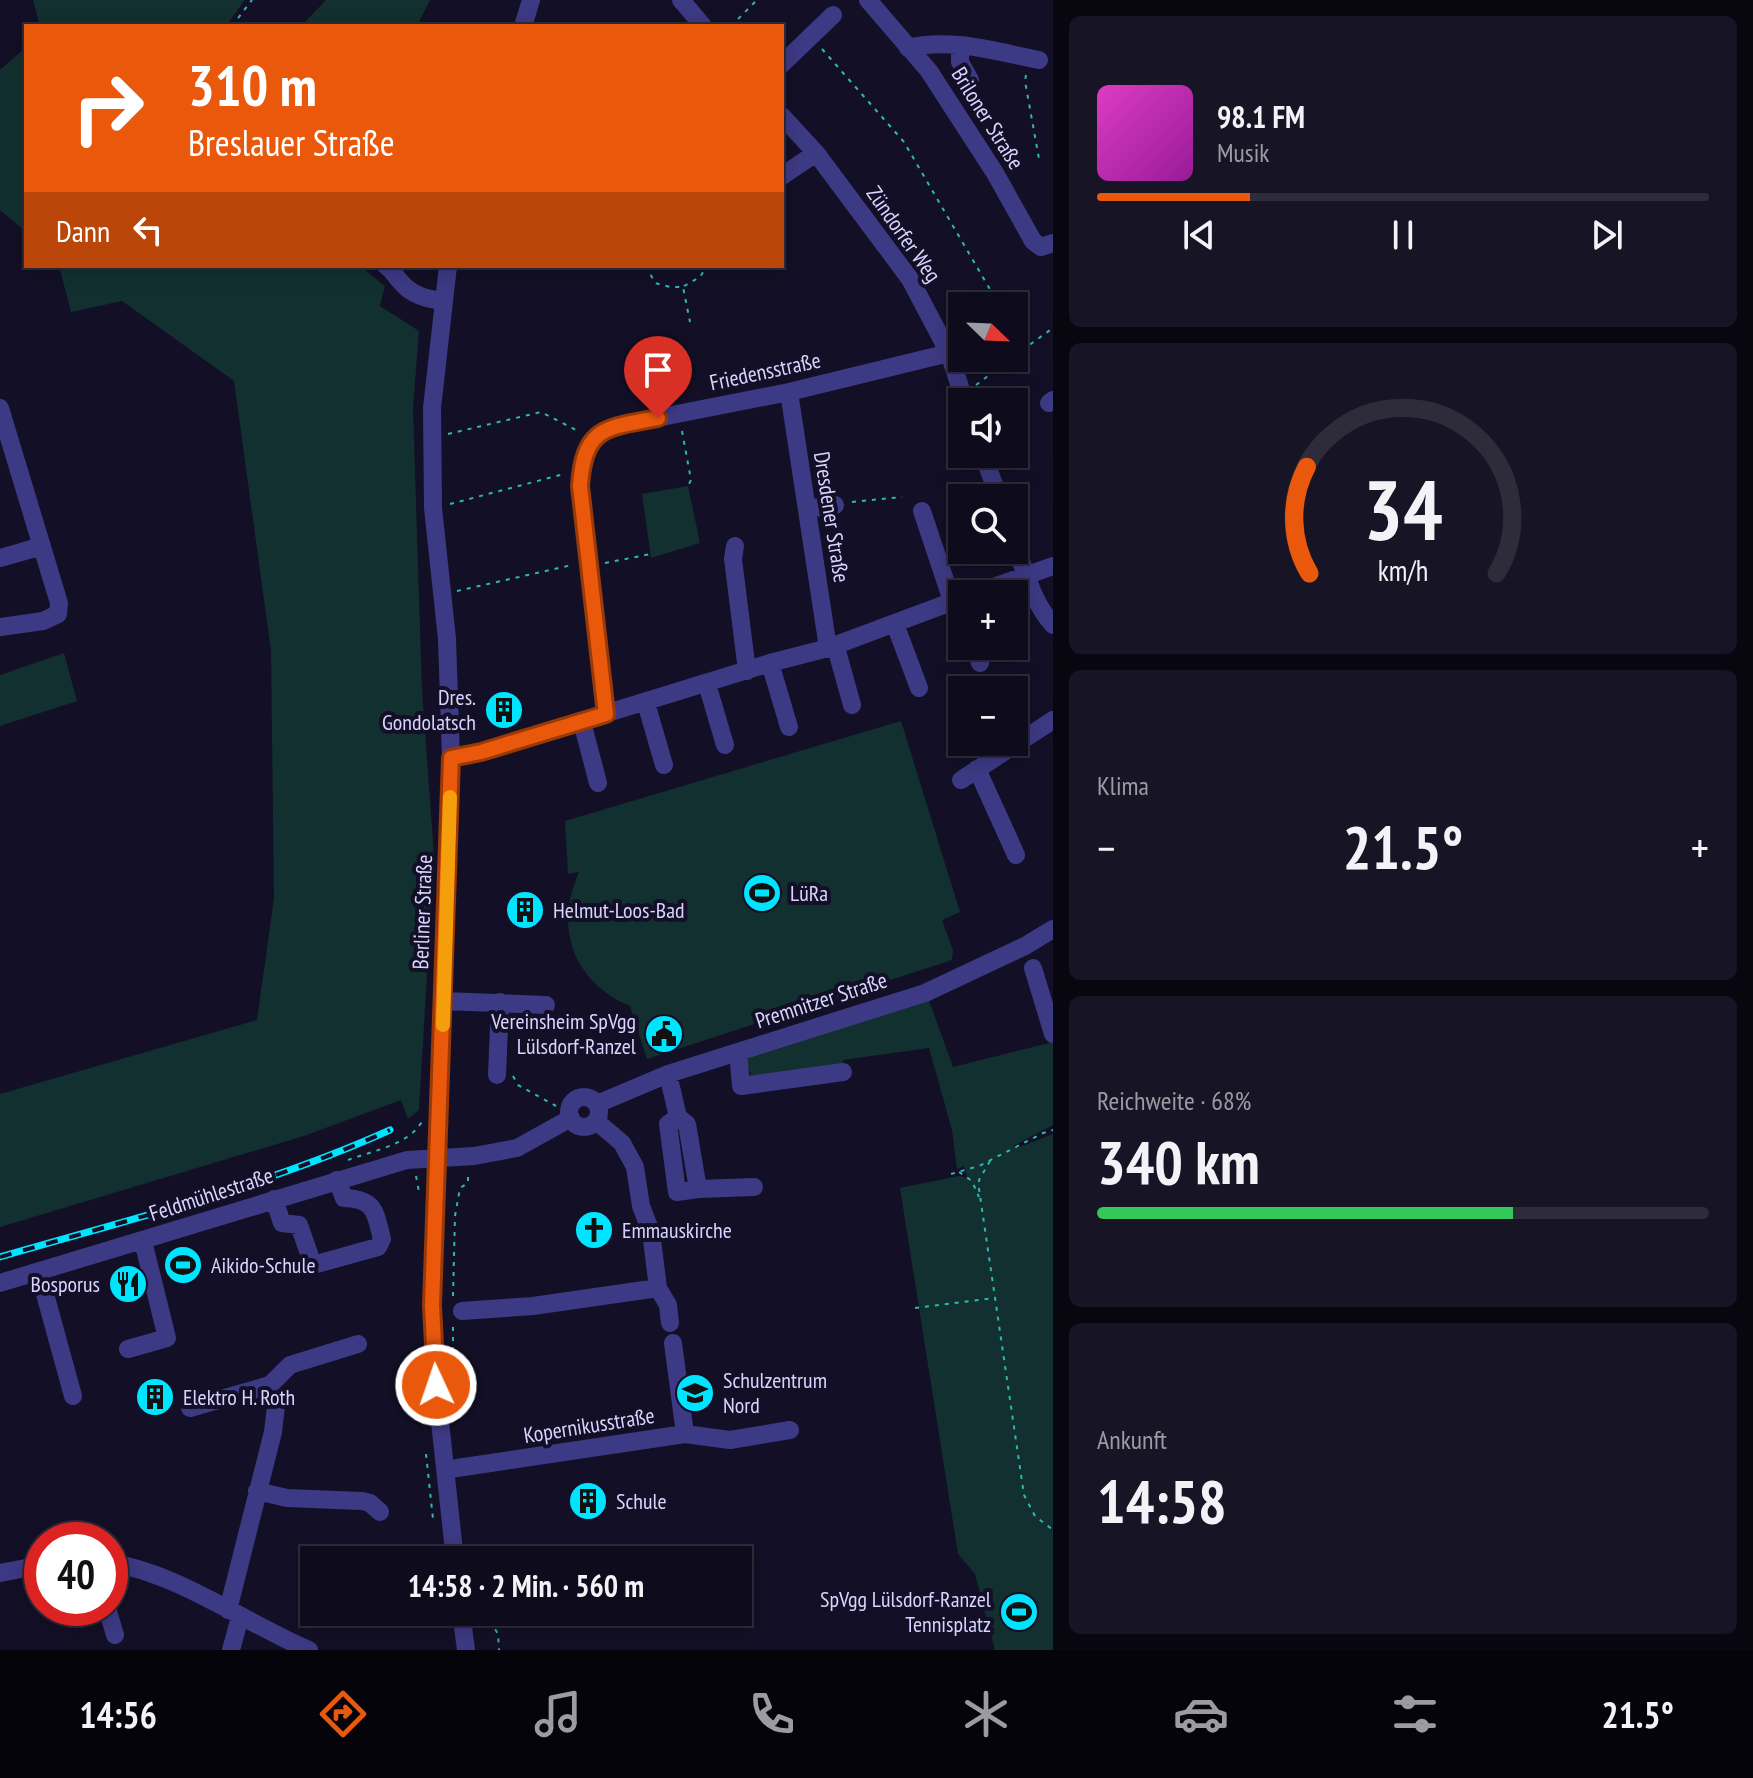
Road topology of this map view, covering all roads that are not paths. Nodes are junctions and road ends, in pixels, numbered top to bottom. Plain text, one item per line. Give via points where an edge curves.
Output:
1 (531, 0) edge
2 (681, 0) edge
3 (868, 0) edge
4 (833, 15) dead end
5 (524, 24) edge
6 (701, 24) edge
7 (960, 47) junction
8 (908, 48) junction
9 (1034, 59) road end
10 (784, 62) edge
11 (970, 80) dead end
12 (784, 118) edge
13 (816, 153) junction
14 (784, 175) edge
15 (1053, 243) edge
16 (389, 268) edge
17 (448, 268) edge
18 (443, 301) junction
19 (948, 351) edge
20 (948, 353) edge
21 (789, 392) junction
22 (0, 408) edge
23 (835, 505) road end
24 (807, 509) junction
25 (922, 511) dead end
26 (42, 546) junction
27 (735, 546) dead end
28 (0, 558) edge
29 (1022, 564) edge
30 (1053, 566) edge
31 (1027, 577) junction
32 (952, 580) edge
33 (1019, 580) edge
34 (948, 606) edge
35 (895, 624) junction
36 (1053, 625) edge
37 (0, 627) edge
38 (831, 646) junction
39 (770, 663) junction
40 (747, 671) junction
41 (707, 684) junction
42 (919, 688) dead end
43 (646, 703) junction
44 (852, 705) dead end
45 (606, 714) junction
46 (1053, 720) edge
47 (582, 722) junction
48 (789, 727) dead end
49 (725, 745) dead end
50 (451, 758) junction
51 (664, 765) dead end
52 (977, 769) junction
53 (961, 780) dead end
54 (598, 783) dead end
55 (1016, 855) dead end
56 (1053, 929) edge
57 (1033, 968) dead end
58 (1047, 994) edge
59 (443, 1001) junction
60 (500, 1002) junction
61 (546, 1005) dead end
62 (1053, 1034) edge
63 (738, 1052) junction
64 (497, 1071) road end
65 (843, 1072) dead end
66 (668, 1074) junction
67 (597, 1112) junction
68 (570, 1116) junction
69 (438, 1159) junction
70 (337, 1180) junction
71 (754, 1187) dead end
72 (274, 1199) junction
73 (143, 1241) junction
74 (39, 1272) junction
75 (0, 1283) edge
76 (658, 1288) junction
77 (456, 1312) road end
78 (670, 1323) dead end
79 (673, 1343) dead end
80 (358, 1344) dead end
81 (128, 1349) dead end
82 (270, 1385) junction
83 (73, 1396) dead end
84 (190, 1408) dead end
85 (790, 1430) dead end
86 (685, 1434) junction
87 (457, 1468) dead end
88 (257, 1491) junction
89 (380, 1512) dead end
90 (453, 1546) edge
91 (128, 1567) edge
92 (24, 1568) edge
93 (0, 1573) edge
94 (234, 1614) junction
95 (112, 1626) edge
96 (463, 1626) edge
97 (115, 1635) dead end
98 (231, 1650) edge
99 (309, 1650) edge
100 (466, 1650) edge

1 - 5 street
2 - 6 street
3 - 8 street, Briloner Straße
4 - 10 street
7 - 8 street, Briloner Straße
7 - 9 street, Briloner Straße
7 - 11 street via 960,62
8 - 15 street, Briloner Straße via 958,115 1033,241 1041,247
12 - 13 street, Zündorfer Weg
13 - 14 street
13 - 19 street, Zündorfer Weg via 910,279
16 - 18 street via 422,298
17 - 18 street, Berliner Straße
18 - 50 street, Berliner Straße via 432,438 433,508 447,639
20 - 21 street, Friedensstraße
21 - 24 street, Dresdener Straße
21 - 45 street, Friedensstraße via 616,426 593,439 582,461 580,486
22 - 26 street
23 - 24 street
24 - 38 street, Dresdener Straße
25 - 32 street
26 - 28 street
26 - 37 street via 58,614
27 - 40 street
29 - 31 street
30 - 31 street
31 - 33 street
31 - 36 street
34 - 35 street
35 - 38 street
35 - 42 street
38 - 39 street
38 - 44 street, Dresdener Straße
39 - 40 street
39 - 48 street
40 - 41 street
41 - 43 street
41 - 49 street
43 - 45 street
43 - 51 street
45 - 47 street
46 - 52 street
47 - 50 street
47 - 54 street
50 - 59 street, Berliner Straße
52 - 53 street
52 - 55 street
56 - 63 street, Premnitzer Straße via 925,993
57 - 58 street
58 - 62 street
59 - 60 street
59 - 69 street, Berliner Straße
60 - 61 street
60 - 64 street
63 - 65 street via 741,1086
63 - 66 street, Premnitzer Straße
66 - 67 street, Premnitzer Straße
66 - 71 street via 678,1117 668,1124 677,1192
67 - 68 street, Premnitzer Straße via 590,1126 581,1126
67 - 68 street, Premnitzer Straße via 590,1097 580,1097 572,1103
67 - 76 street via 635,1167
68 - 69 street, Premnitzer Straße via 517,1148
69 - 70 street, Feldmühlestraße via 407,1160
69 - 90 street, Berliner Straße via 432,1305
70 - 72 street, Feldmühlestraße
70 - 72 street via 344,1201 359,1199 372,1207 382,1239 378,1247 313,1265 309,1240 299,1225 282,1223
72 - 73 street, Feldmühlestraße
73 - 74 street, Feldmühlestraße
73 - 81 street via 167,1338
74 - 75 street, Feldmühlestraße
74 - 83 street
76 - 77 street
76 - 78 street
79 - 86 street, Kopernikusstraße
80 - 82 street via 290,1365
82 - 84 street
82 - 88 street via 276,1406 273,1432
85 - 86 street via 730,1440
86 - 87 street, Kopernikusstraße
88 - 89 street via 287,1498 362,1501
88 - 94 street
91 - 94 street
92 - 93 street
94 - 98 street
94 - 99 street
95 - 97 street
96 - 100 street

